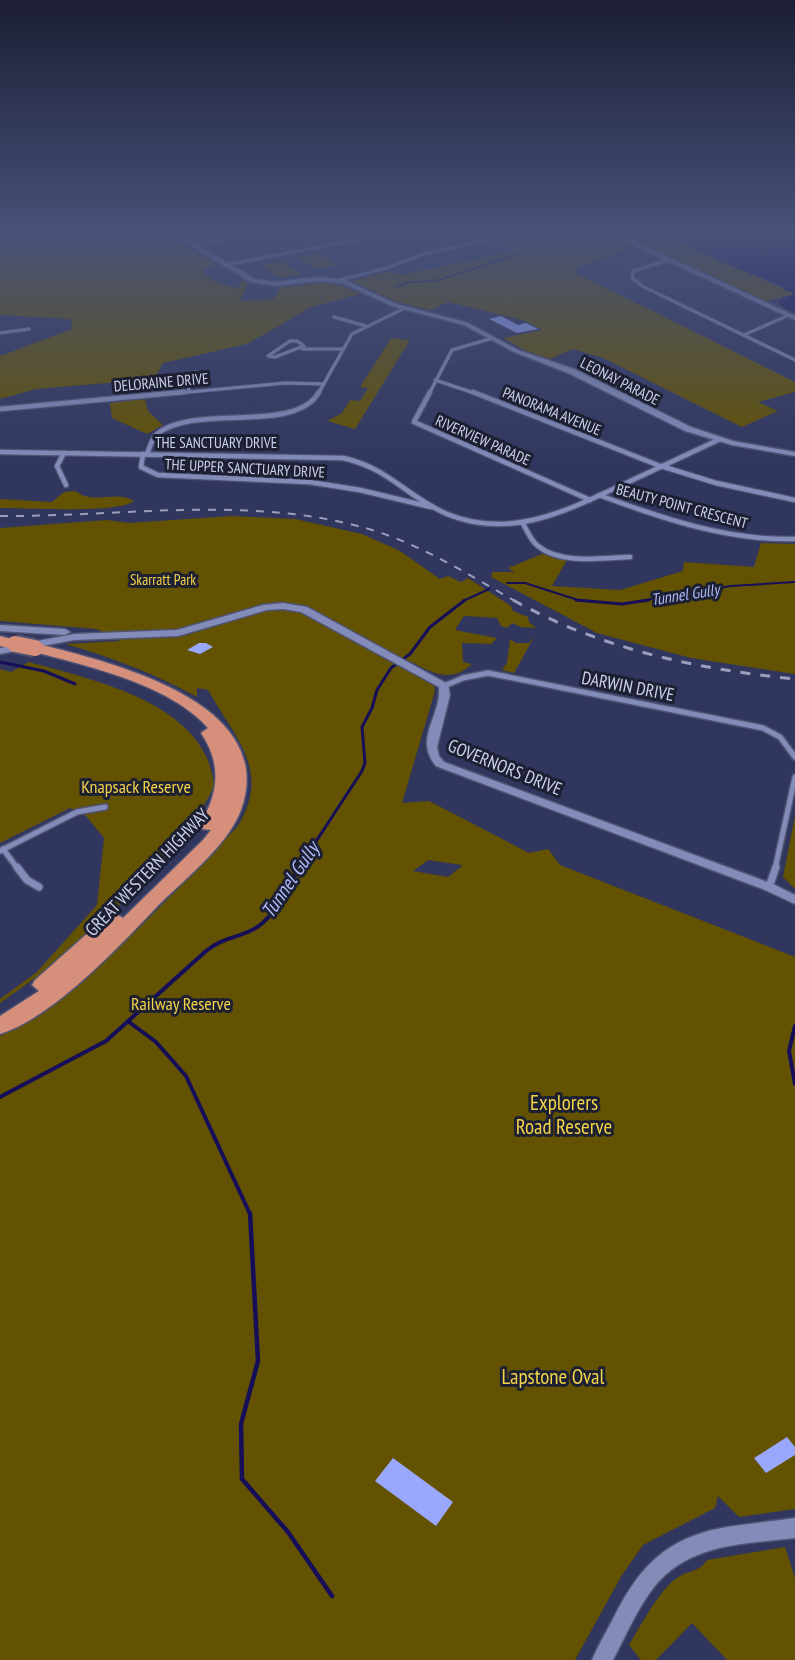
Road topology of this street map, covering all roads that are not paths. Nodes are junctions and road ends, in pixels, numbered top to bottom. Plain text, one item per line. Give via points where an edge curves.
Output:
1 (402, 309) edge
2 (411, 309) edge
3 (691, 309) edge
4 (776, 309) edge
5 (334, 317) dead end
6 (792, 317) edge
7 (367, 326) junction
8 (29, 328) dead end
9 (0, 333) edge
10 (744, 335) junction
11 (493, 338) junction
12 (302, 349) junction
13 (343, 349) junction
14 (795, 360) edge
15 (195, 372) dead end
16 (435, 380) junction
17 (324, 384) junction
18 (189, 392) junction
19 (0, 409) edge
20 (718, 440) junction
21 (0, 452) edge
22 (64, 453) junction
23 (145, 454) junction
24 (795, 454) edge
25 (661, 466) junction
26 (66, 485) dead end
27 (599, 495) junction
28 (421, 497) junction
29 (590, 500) junction
30 (795, 500) edge
31 (409, 501) junction
32 (434, 508) junction
33 (522, 522) junction
34 (795, 539) edge
35 (630, 557) dead end
36 (0, 628) edge
37 (148, 635) junction
38 (6, 647) edge
39 (444, 686) junction
40 (795, 757) edge
41 (795, 777) edge
42 (105, 807) dead end
43 (2, 850) edge
44 (39, 887) dead end
45 (769, 887) junction
46 (795, 900) edge
47 (0, 1012) edge
48 (0, 1026) edge
49 (795, 1528) edge
50 (602, 1660) edge

1 - 7 street
2 - 11 street, LEONAY PARADE via 462,322
3 - 10 street
4 - 6 street
5 - 7 street
6 - 10 street
7 - 13 street via 354,333
8 - 9 street
10 - 14 street
11 - 16 street, RIVERVIEW PARADE via 452,350
11 - 20 street, LEONAY PARADE
12 - 12 street via 275,357 268,356 290,341 299,342 304,346
12 - 13 street
13 - 17 street
15 - 18 street via 188,382
16 - 25 street, PANORAMA AVENUE
16 - 29 street, RIVERVIEW PARADE via 414,422
17 - 18 street, DELORAINE DRIVE via 289,382
17 - 23 street via 312,401 288,412 169,427 155,436
18 - 19 street, DELORAINE DRIVE
20 - 24 street, LEONAY PARADE
20 - 25 street, THE SANCTUARY DRIVE
21 - 22 street, THE SANCTUARY DRIVE
22 - 23 street, THE SANCTUARY DRIVE
22 - 26 street via 57,467
23 - 28 street, THE SANCTUARY DRIVE via 343,458 383,470
23 - 31 street, THE UPPER SANCTUARY DRIVE via 141,467 158,475 294,480
25 - 27 street, THE SANCTUARY DRIVE
25 - 30 street, BEAUTY POINT CRESCENT
27 - 29 street, THE SANCTUARY DRIVE
27 - 34 street, BEAUTY POINT CRESCENT via 694,524 762,539
28 - 31 street
28 - 32 street, THE SANCTUARY DRIVE
29 - 33 street, THE SANCTUARY DRIVE via 548,518
31 - 32 street, THE UPPER SANCTUARY DRIVE
32 - 33 street, THE SANCTUARY DRIVE via 472,520
33 - 35 street via 535,542 548,551 571,556
36 - 37 street
37 - 38 street via 67,638
37 - 39 street via 188,631 257,609 287,606 314,613
38 - 47 highway, GREAT WESTERN HIGHWAY via 94,671 180,710 215,740 224,760 226,779 219,808 191,846 58,974
38 - 48 highway, GREAT WESTERN HIGHWAY, bridge via 35,648 85,660 129,676 204,714 221,729 233,748 240,778 228,817 192,860 73,978
39 - 40 street, DARWIN DRIVE via 488,674 763,728 780,737
39 - 45 street, GOVERNORS DRIVE via 445,697 431,747 440,764
41 - 45 street
42 - 43 street via 77,812
43 - 44 street via 29,882
45 - 46 street, GOVERNORS DRIVE
49 - 50 street via 704,1543 666,1560 640,1593

